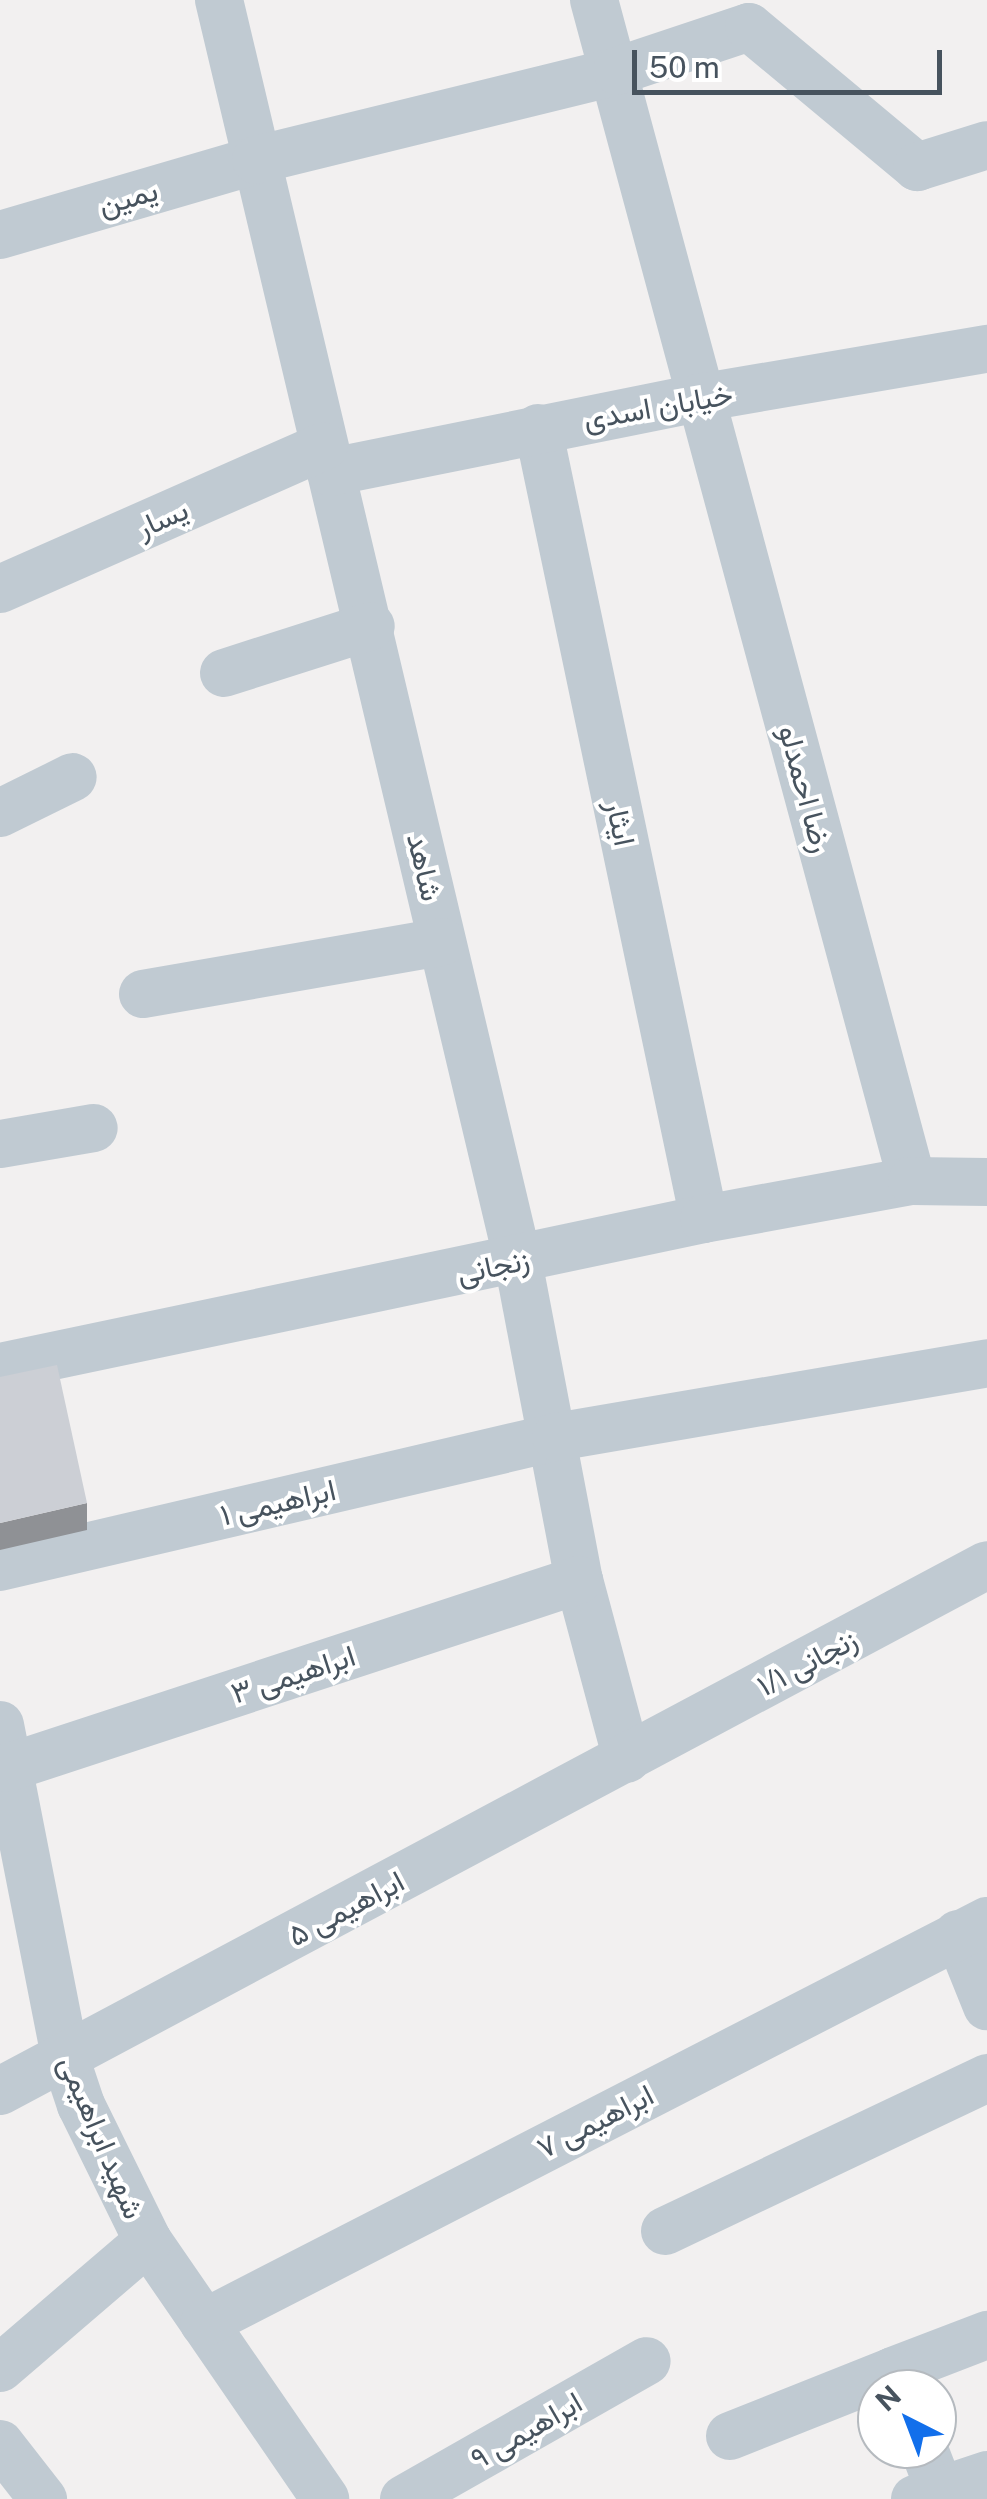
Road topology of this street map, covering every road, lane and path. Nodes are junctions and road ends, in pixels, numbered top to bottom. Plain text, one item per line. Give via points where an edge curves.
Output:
1 (220, 0) edge
2 (594, 0) edge
3 (616, 70) junction
4 (987, 145) edge
5 (256, 160) junction
6 (0, 234) edge
7 (984, 364) edge
8 (699, 398) junction
9 (538, 428) junction
10 (327, 459) junction
11 (0, 590) edge
12 (370, 626) junction
13 (224, 673) dead end
14 (73, 777) dead end
15 (0, 813) edge
16 (442, 942) junction
17 (143, 994) dead end
18 (94, 1128) dead end
19 (0, 1144) edge
20 (912, 1181) junction
21 (987, 1182) edge
22 (704, 1218) junction
23 (518, 1262) junction
24 (987, 1362) edge
25 (0, 1368) edge
26 (556, 1437) junction
27 (987, 1564) edge
28 (0, 1568) edge
29 (579, 1580) junction
30 (4, 1746) edge
31 (628, 1758) junction
32 (14, 1888) edge
33 (973, 1927) edge
34 (987, 2006) edge
35 (65, 2057) junction
36 (987, 2078) edge
37 (0, 2091) edge
38 (665, 2231) dead end
39 (148, 2242) junction
40 (204, 2323) junction
41 (987, 2335) edge
42 (647, 2361) dead end
43 (0, 2368) edge
44 (919, 2369) edge
45 (857, 2393) edge
46 (730, 2436) dead end
47 (0, 2444) edge
48 (987, 2476) edge
49 (926, 2479) edge
50 (43, 2499) edge
51 (325, 2499) edge
52 (404, 2499) edge

1 - 5 street, شاهد
2 - 3 street, رضا احمدلو
3 - 4 street, یمین via 749,27 918,167
3 - 5 street, یمین
3 - 8 street, رضا احمدلو
5 - 6 street, یمین
5 - 10 street, شاهد
7 - 8 street, خیابان اسدی
8 - 9 street, خیابان اسدی
8 - 20 street, رضا احمدلو
9 - 10 street, خیابان اسدی
9 - 22 street, ایثار
10 - 11 street, یسار
10 - 12 street, شاهد
12 - 13 street
12 - 16 street, شاهد
14 - 15 street
16 - 17 street
16 - 23 street, شاهد
18 - 19 street
20 - 21 street, زنجانی
20 - 22 street, زنجانی
22 - 23 street, زنجانی
23 - 25 street, زنجانی
23 - 26 street, شاهد
24 - 26 street, ابراهیمی ۱
26 - 28 street, ابراهیمی ۱
26 - 29 street, شاهد
27 - 31 street, زنجانی ۱/۱
29 - 30 street, ابراهیمی ۳
29 - 31 street, شاهد
30 - 32 street, شهید ابراهیمی
31 - 35 street, ابراهیمی ۵
32 - 35 street, شهید ابراهیمی
33 - 34 street
33 - 40 street, ابراهیمی ۷
35 - 37 street, ابراهیمی ۵
35 - 39 street, شهید ابراهیمی via 99,2146
36 - 38 street
39 - 40 street, شهید ابراهیمی
39 - 43 street
40 - 51 street, شهید ابراهیمی
41 - 44 street
42 - 52 street, ابراهیمی ۹
45 - 46 street
47 - 50 street
48 - 49 street

